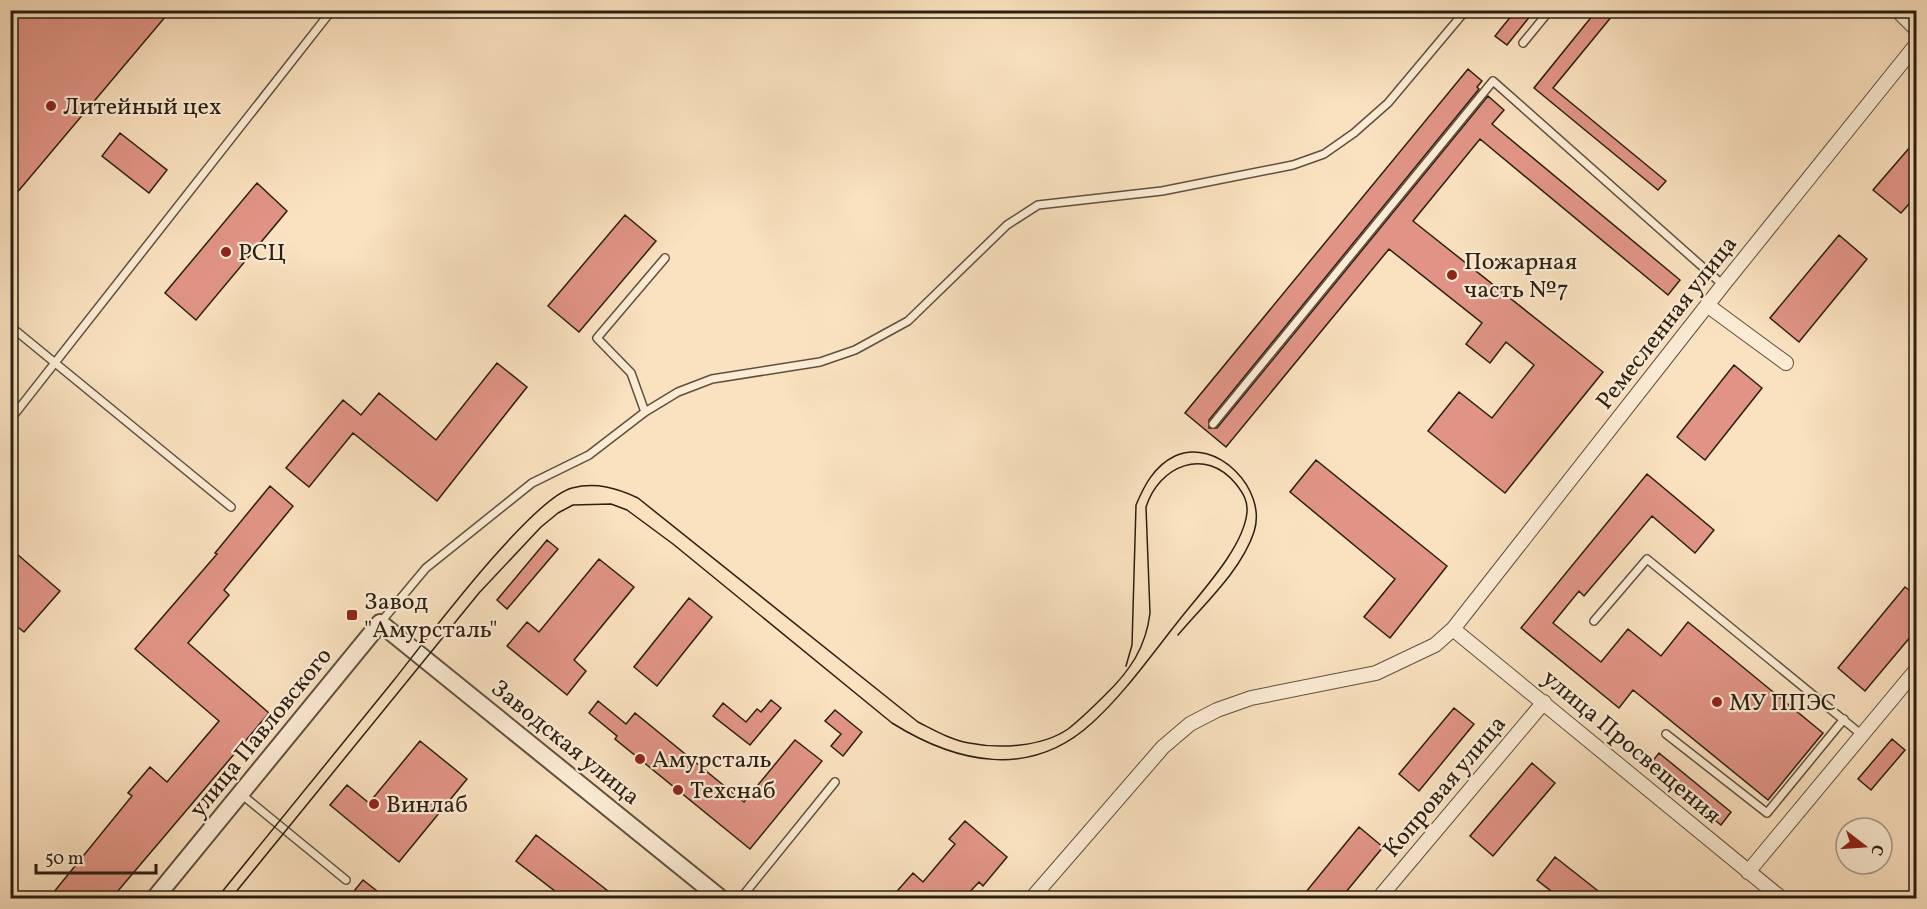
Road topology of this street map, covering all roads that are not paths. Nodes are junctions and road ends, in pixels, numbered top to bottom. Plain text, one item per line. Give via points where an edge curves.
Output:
1 (332, 10) edge
2 (1466, 10) edge
3 (1550, 10) edge
4 (1897, 10) edge
5 (1917, 29) edge
6 (1524, 43) dead end
7 (1917, 45) edge
8 (665, 258) dead end
9 (1723, 285) junction
10 (1707, 305) junction
11 (10, 326) edge
12 (1785, 363) dead end
13 (56, 365) junction
14 (645, 412) junction
15 (10, 420) edge
16 (1213, 424) dead end
17 (231, 507) dead end
18 (1594, 621) dead end
19 (380, 623) junction
20 (1453, 629) junction
21 (1917, 670) edge
22 (1544, 702) junction
23 (1844, 719) junction
24 (1666, 734) dead end
25 (1862, 735) junction
26 (835, 782) dead end
27 (241, 794) junction
28 (1748, 872) junction
29 (346, 880) dead end
30 (155, 898) edge
31 (720, 898) edge
32 (741, 898) edge
33 (1032, 898) edge
34 (1379, 898) edge
35 (1781, 898) edge

1 - 13 lane
2 - 14 lane via 1388,103 1354,134 1324,154 1293,165 1162,191 1038,205 1007,225 909,321 855,350 820,362 712,379 678,392
3 - 6 lane
4 - 5 street
7 - 9 street, Ремесленная улица
8 - 14 lane via 597,338 631,373
9 - 10 street, Ремесленная улица
9 - 16 lane via 1493,81
10 - 12 street
10 - 20 street, Ремесленная улица
11 - 13 lane
13 - 15 lane
13 - 17 lane
14 - 19 lane via 589,455 532,483 497,508 426,568
18 - 23 lane via 1647,559
19 - 27 street, улица Павловского
19 - 31 street, Заводская улица
20 - 22 street, улица Просвещения
20 - 33 street, Ремесленная улица via 1435,645 1376,673 1261,696 1217,710 1190,724 1163,747
21 - 25 street
22 - 28 street, улица Просвещения
22 - 34 street, Копровая улица
23 - 24 lane via 1767,813
23 - 25 lane
25 - 28 street
26 - 32 lane
27 - 29 lane
27 - 30 street, улица Павловского
28 - 35 street, улица Просвещения

